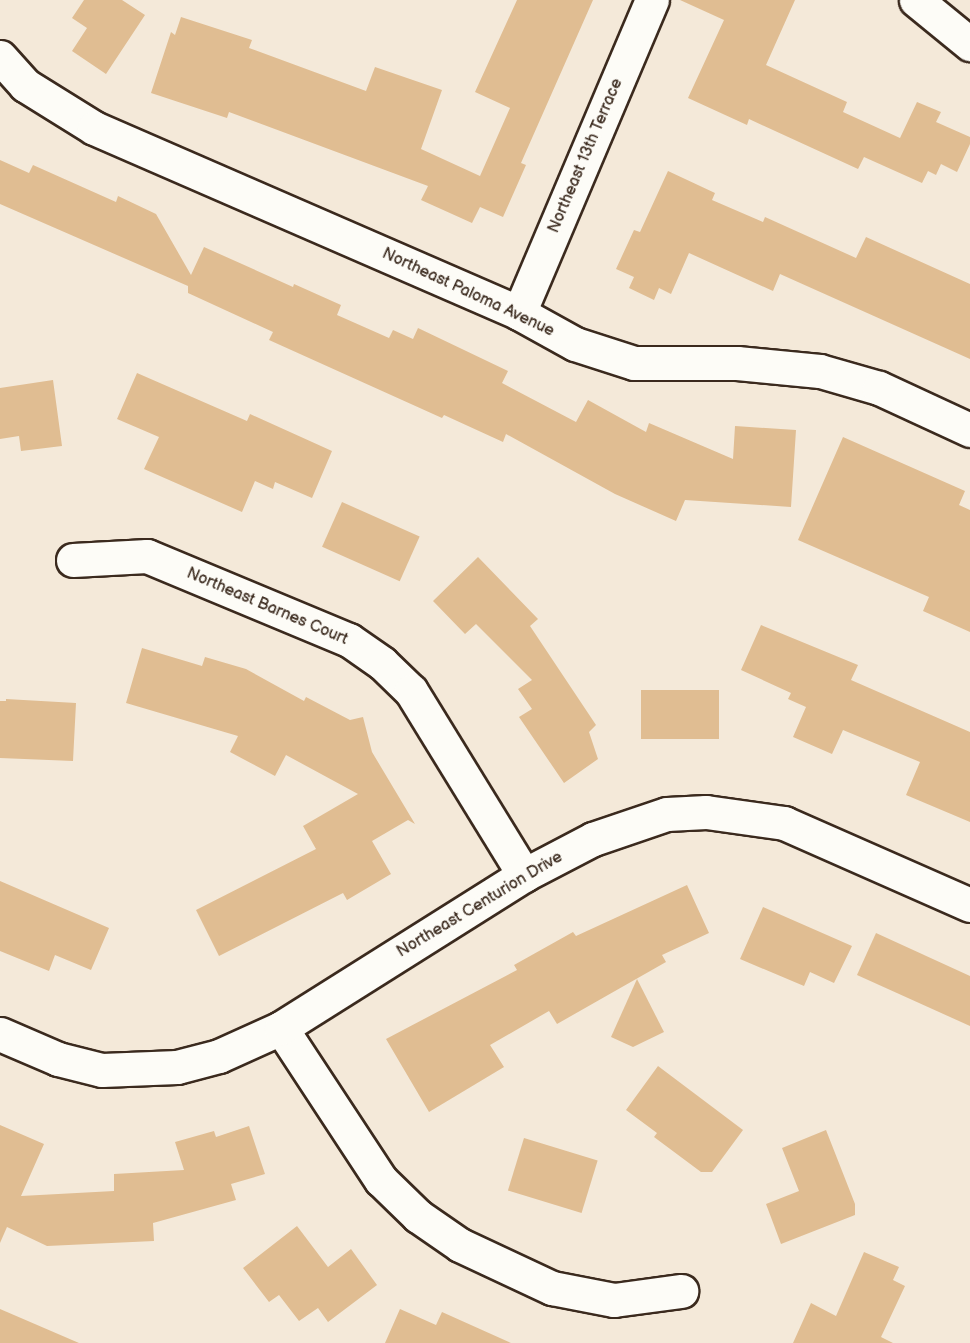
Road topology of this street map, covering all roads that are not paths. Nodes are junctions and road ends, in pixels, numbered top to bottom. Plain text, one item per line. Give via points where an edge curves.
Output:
1 (652, 0) edge
2 (916, 0) edge
3 (970, 44) edge
4 (0, 57) edge
5 (519, 313) junction
6 (970, 430) edge
7 (73, 560) dead end
8 (524, 875) junction
9 (970, 905) edge
10 (281, 1028) junction
11 (0, 1034) edge
12 (681, 1291) dead end

1 - 5 street, Northeast 13th Terrace
2 - 3 street
4 - 5 street, Northeast Paloma Avenue via 25,85 94,128
5 - 6 street, Northeast Paloma Avenue via 575,344 634,363 737,363 820,371 879,388
7 - 8 street, Northeast Barnes Court via 147,556 349,640 382,663 418,701
8 - 9 street, Northeast Centurion Drive via 593,839 667,814 706,812 784,824
8 - 10 street, Northeast Centurion Drive
10 - 11 street, Northeast Centurion Drive via 219,1056 177,1067 102,1070 58,1059
10 - 12 street via 381,1180 418,1216 460,1245 552,1288 614,1300

